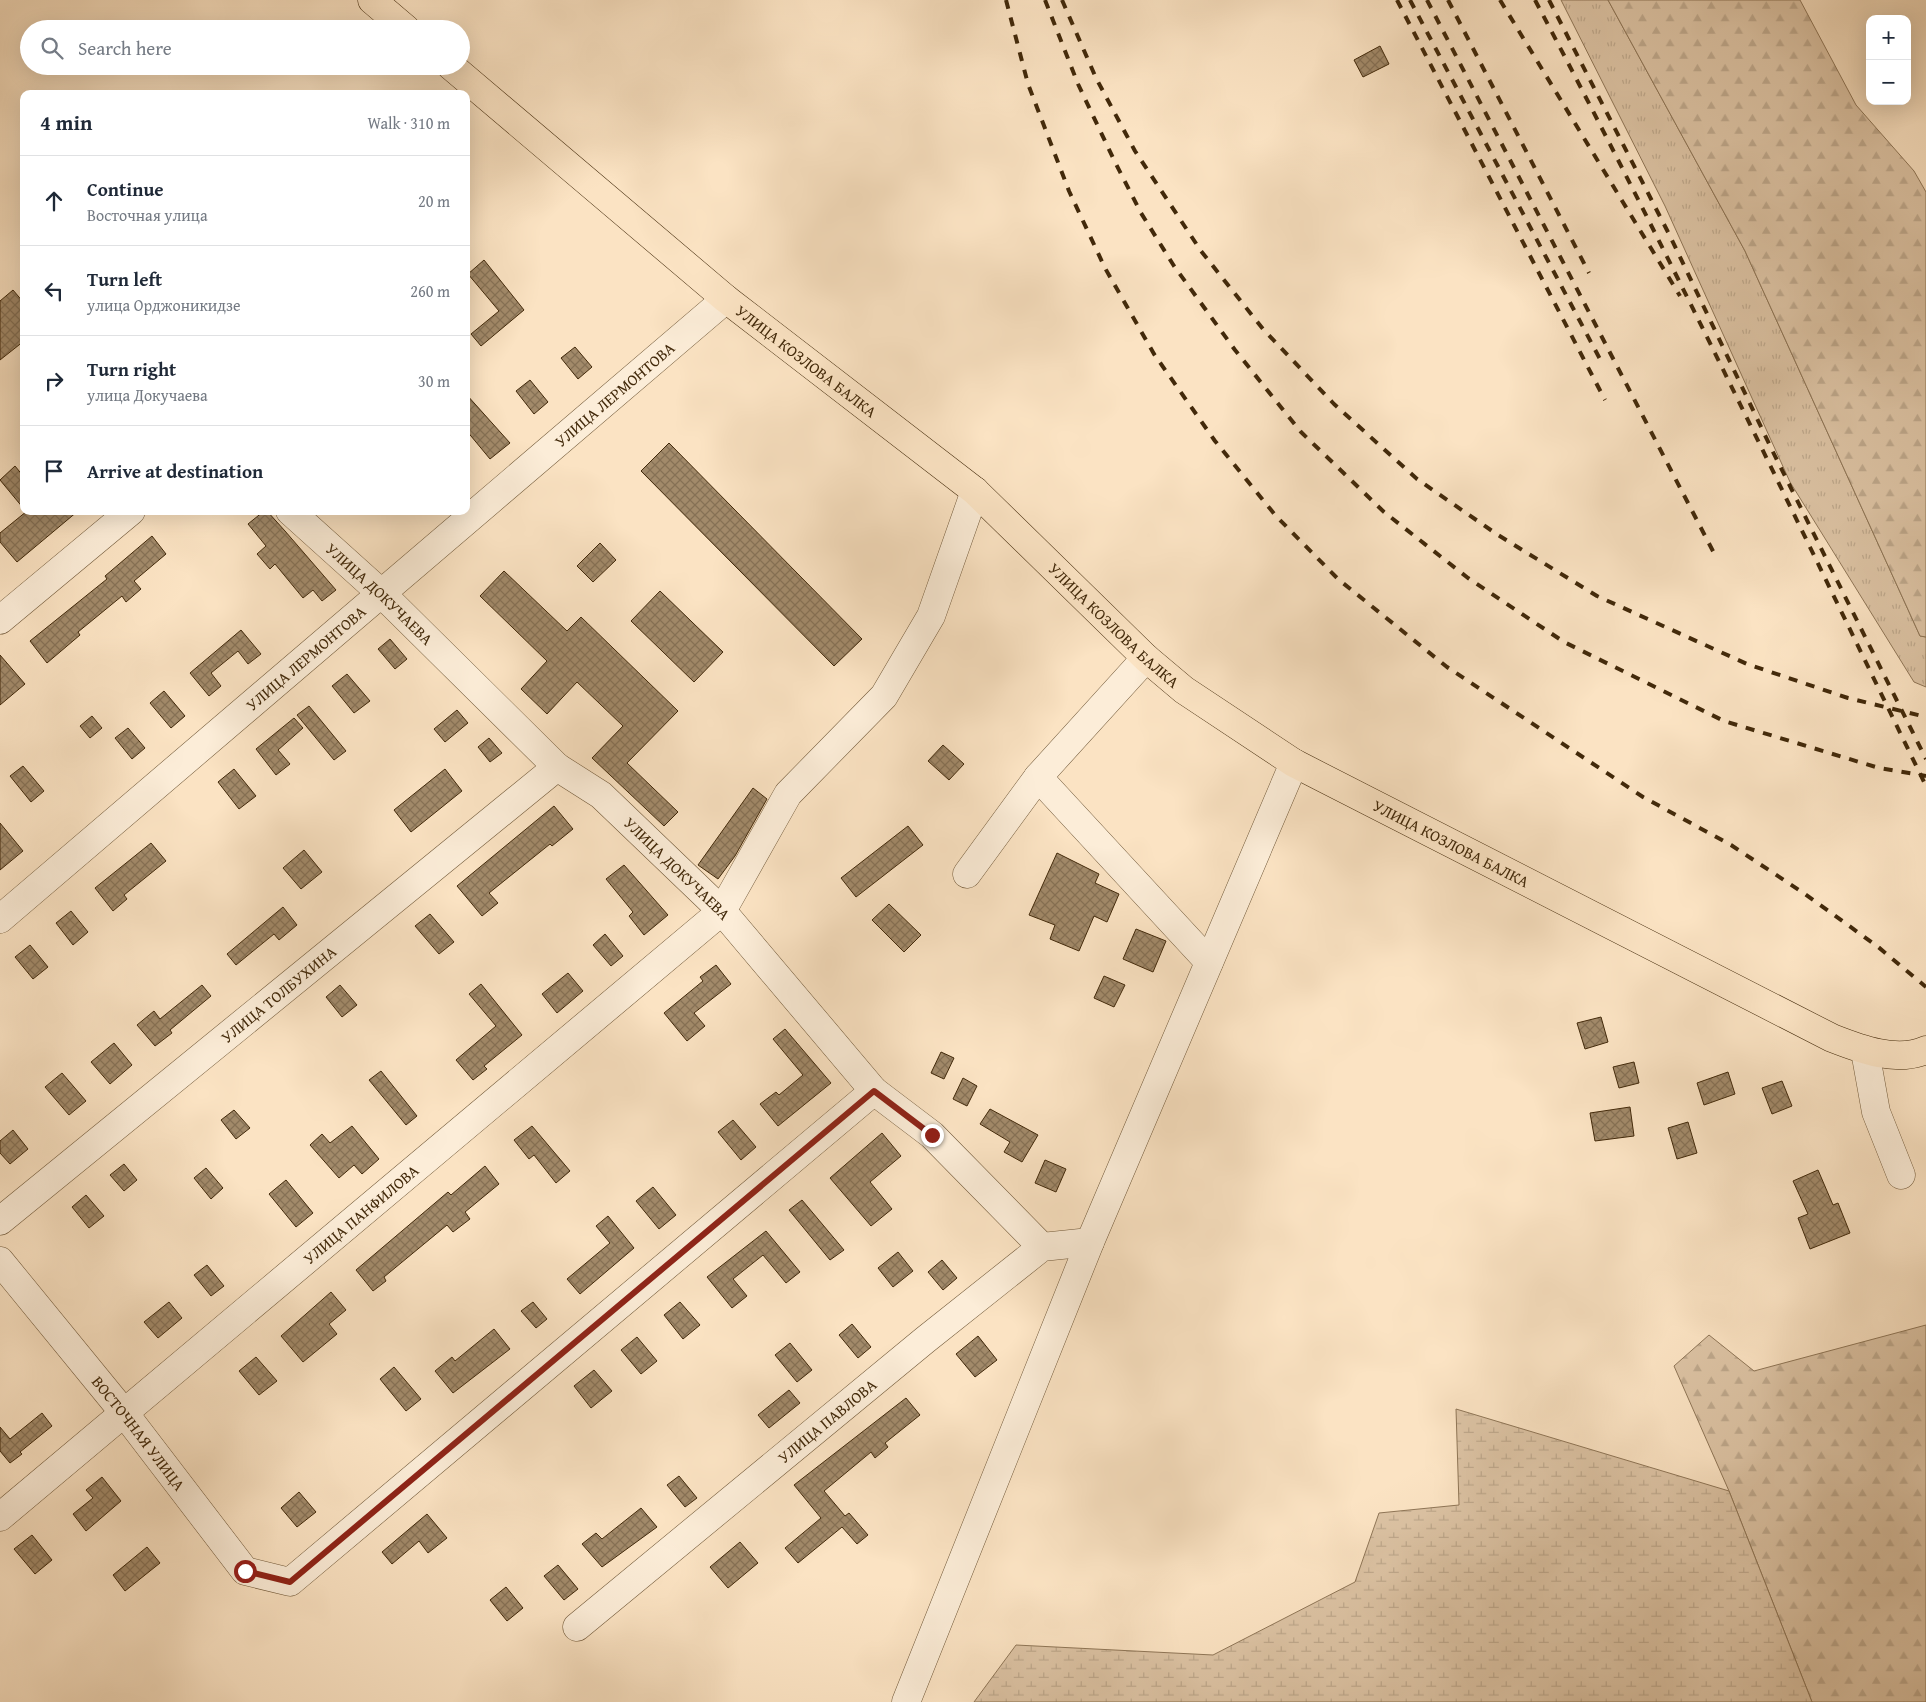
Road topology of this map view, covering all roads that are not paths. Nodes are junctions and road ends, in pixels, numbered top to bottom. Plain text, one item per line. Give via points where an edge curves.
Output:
1 (372, 0) edge
2 (395, 20) edge
3 (462, 75) edge
4 (726, 299) junction
5 (975, 491) junction
6 (126, 515) edge
7 (294, 515) edge
8 (382, 593) junction
9 (0, 620) edge
10 (1146, 658) junction
11 (1294, 763) junction
12 (557, 767) junction
13 (1038, 777) junction
14 (967, 874) dead end
15 (722, 911) junction
16 (0, 919) edge
17 (1209, 962) junction
18 (1926, 1050) edge
19 (1865, 1051) junction
20 (874, 1091) junction
21 (1901, 1175) dead end
22 (0, 1221) edge
23 (1090, 1242) junction
24 (1042, 1247) junction
25 (0, 1261) edge
26 (125, 1414) junction
27 (0, 1517) edge
28 (577, 1627) dead end
29 (906, 1702) edge

1 - 2 main road
3 - 4 main road, УЛИЦА КОЗЛОВА БАЛКА
4 - 5 main road, УЛИЦА КОЗЛОВА БАЛКА
4 - 8 street, УЛИЦА ЛЕРМОНТОВА
5 - 10 main road, УЛИЦА КОЗЛОВА БАЛКА
5 - 15 street via 931,616 884,696 788,794
6 - 9 street
7 - 8 street, УЛИЦА ДОКУЧАЕВА
8 - 12 street, УЛИЦА ДОКУЧАЕВА
8 - 16 street, УЛИЦА ЛЕРМОНТОВА
10 - 11 main road, УЛИЦА КОЗЛОВА БАЛКА via 1184,690
10 - 13 street
11 - 17 street
11 - 19 main road, УЛИЦА КОЗЛОВА БАЛКА via 1832,1038
12 - 15 street, УЛИЦА ДОКУЧАЕВА via 600,795
12 - 22 street, УЛИЦА ТОЛБУХИНА
13 - 14 street
13 - 17 street
15 - 20 street, УЛИЦА ДОКУЧАЕВА
15 - 26 street, УЛИЦА ПАНФИЛОВА
17 - 23 street
18 - 19 main road, УЛИЦА КОЗЛОВА БАЛКА via 1914,1056
19 - 21 street via 1876,1112
20 - 24 street, УЛИЦА ДОКУЧАЕВА via 932,1135
20 - 26 street, ВОСТОЧНАЯ УЛИЦА via 290,1582 245,1571
23 - 24 street
23 - 29 street
24 - 28 street, УЛИЦА ПАВЛОВА
25 - 26 street, ВОСТОЧНАЯ УЛИЦА
26 - 27 street, УЛИЦА ПАНФИЛОВА

